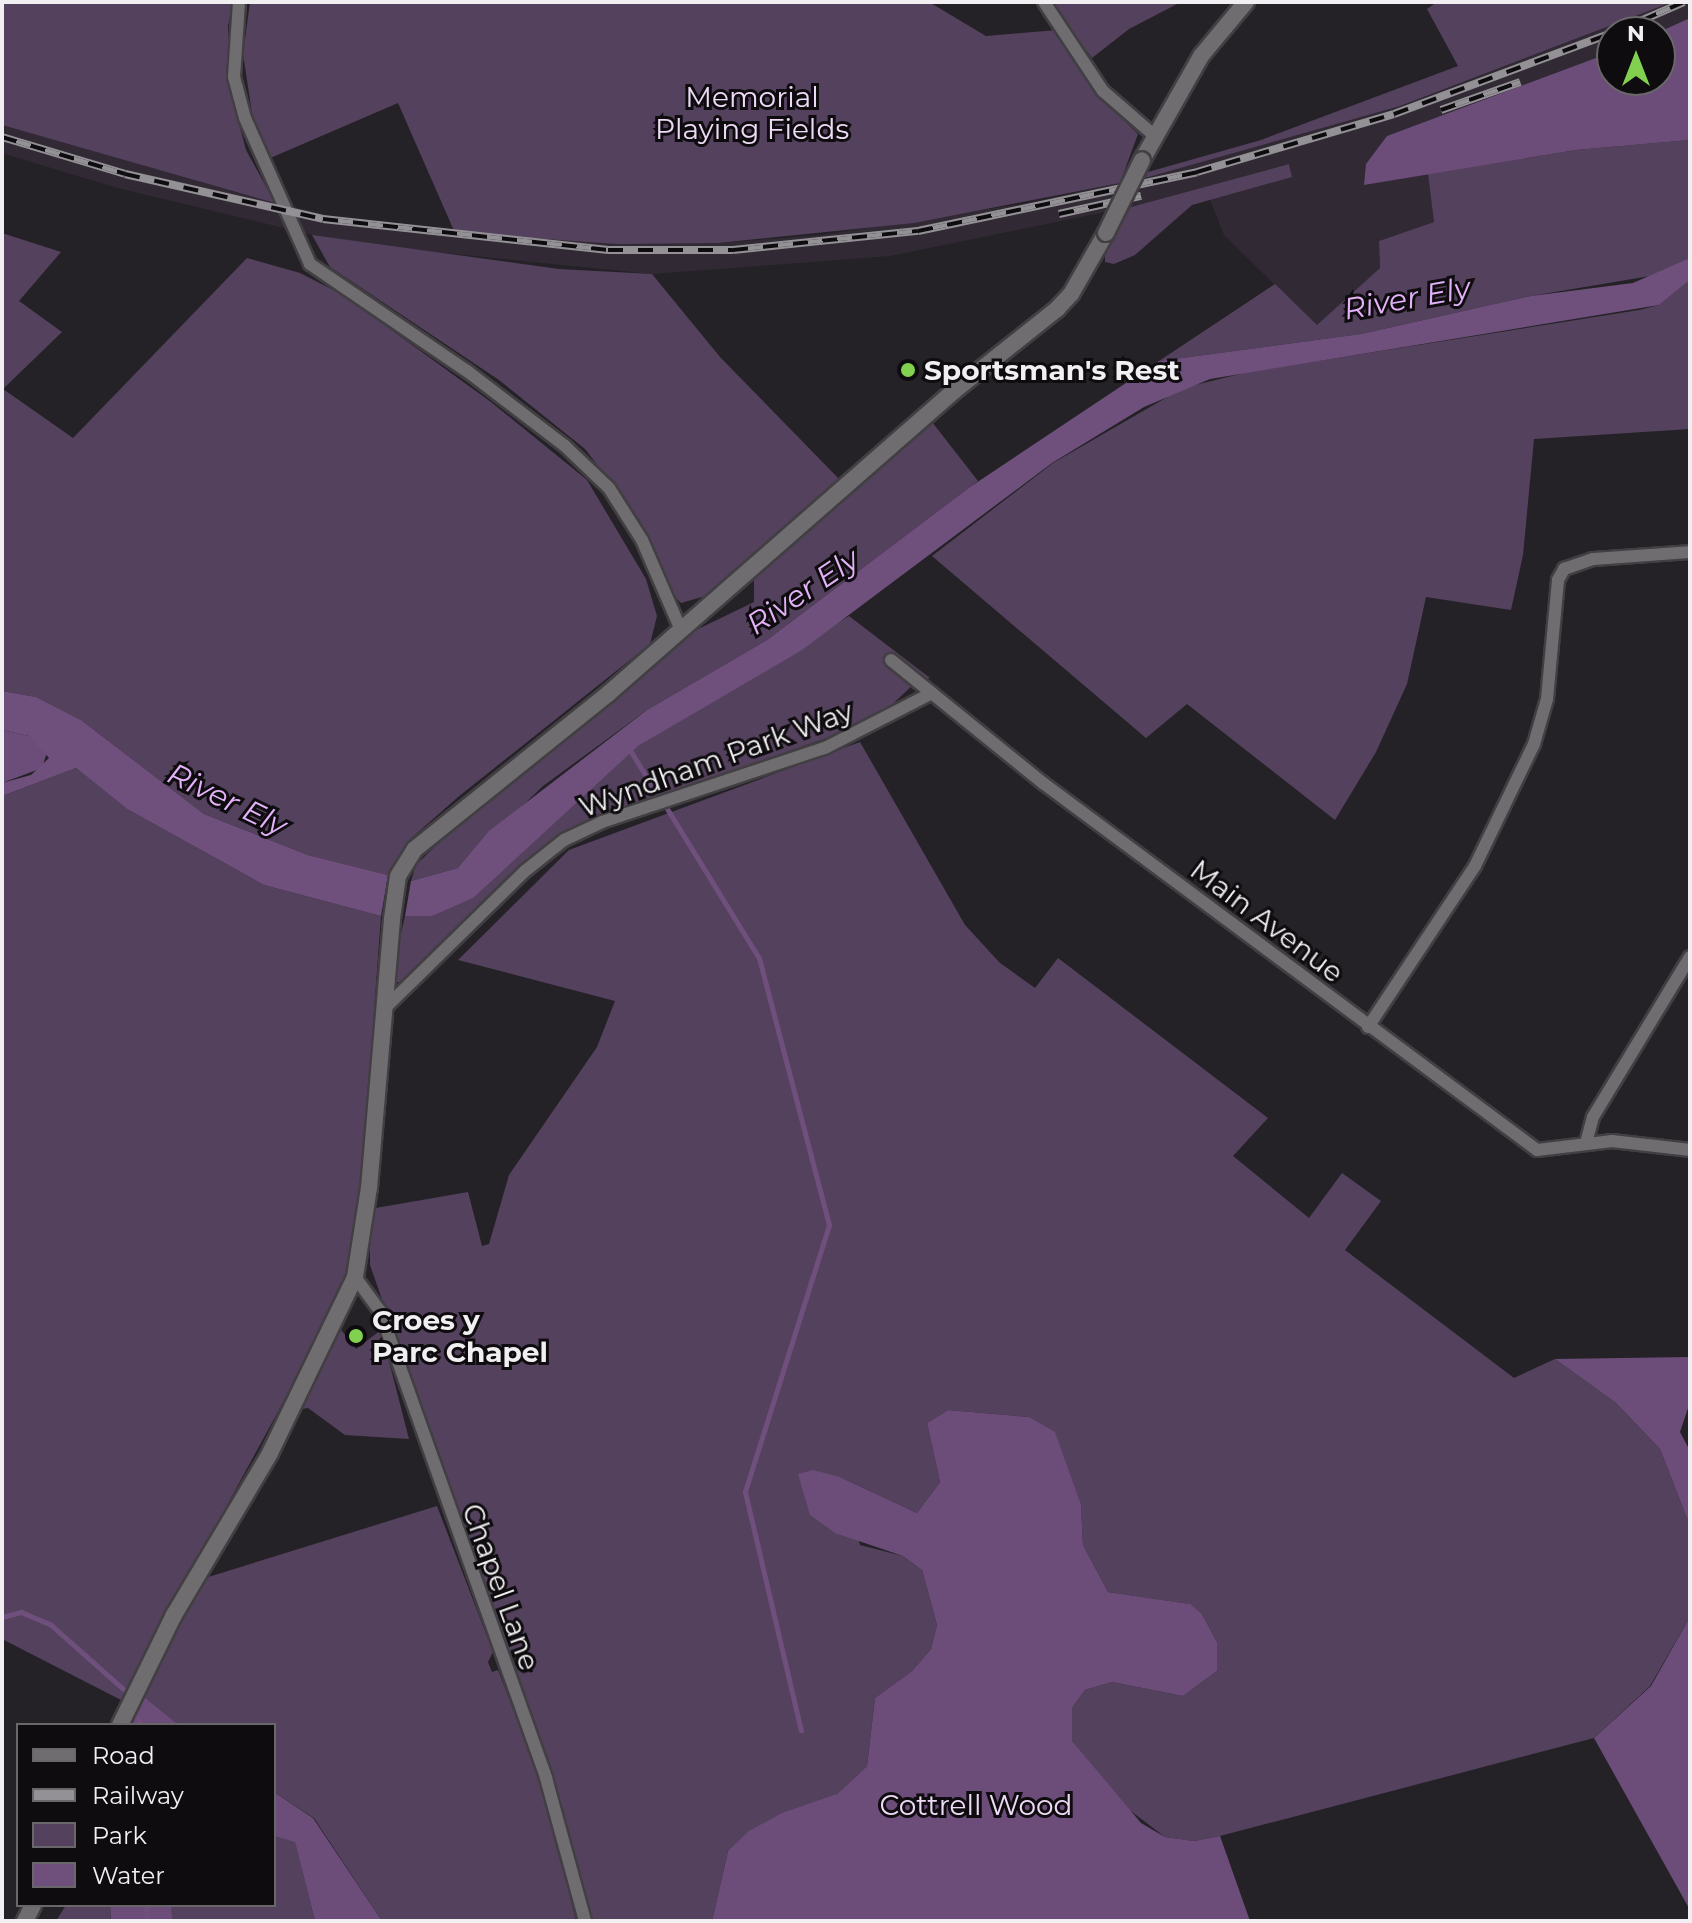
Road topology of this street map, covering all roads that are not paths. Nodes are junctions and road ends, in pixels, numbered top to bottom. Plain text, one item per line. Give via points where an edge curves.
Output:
1 (239, 2) edge
2 (1044, 2) edge
3 (1237, 5) edge
4 (1155, 136) junction
5 (1690, 552) edge
6 (681, 630) junction
7 (891, 660) dead end
8 (932, 693) junction
9 (1690, 957) edge
10 (383, 1010) junction
11 (1368, 1027) junction
12 (1586, 1143) junction
13 (1690, 1150) edge
14 (355, 1277) junction
15 (121, 1723) edge
16 (585, 1921) edge

1 - 6 street via 234,77 245,118 310,264 467,371 565,446 609,488 642,540
2 - 4 street via 1103,91
3 - 4 street
4 - 6 street, bridge via 1106,233 1057,309 954,391
5 - 11 street via 1593,559 1564,569 1558,580 1547,699 1534,744 1475,866
6 - 10 street via 415,849 398,876
7 - 8 street, Main Avenue
8 - 10 street, Wyndham Park Way via 825,748 602,822 564,840 525,871
8 - 11 street, Main Avenue
9 - 12 street via 1593,1117
10 - 14 street via 369,1188
11 - 12 street, Main Avenue via 1537,1150
12 - 13 street, Main Avenue
14 - 15 street via 270,1453 174,1615
14 - 16 street, Chapel Lane via 380,1311 546,1778

